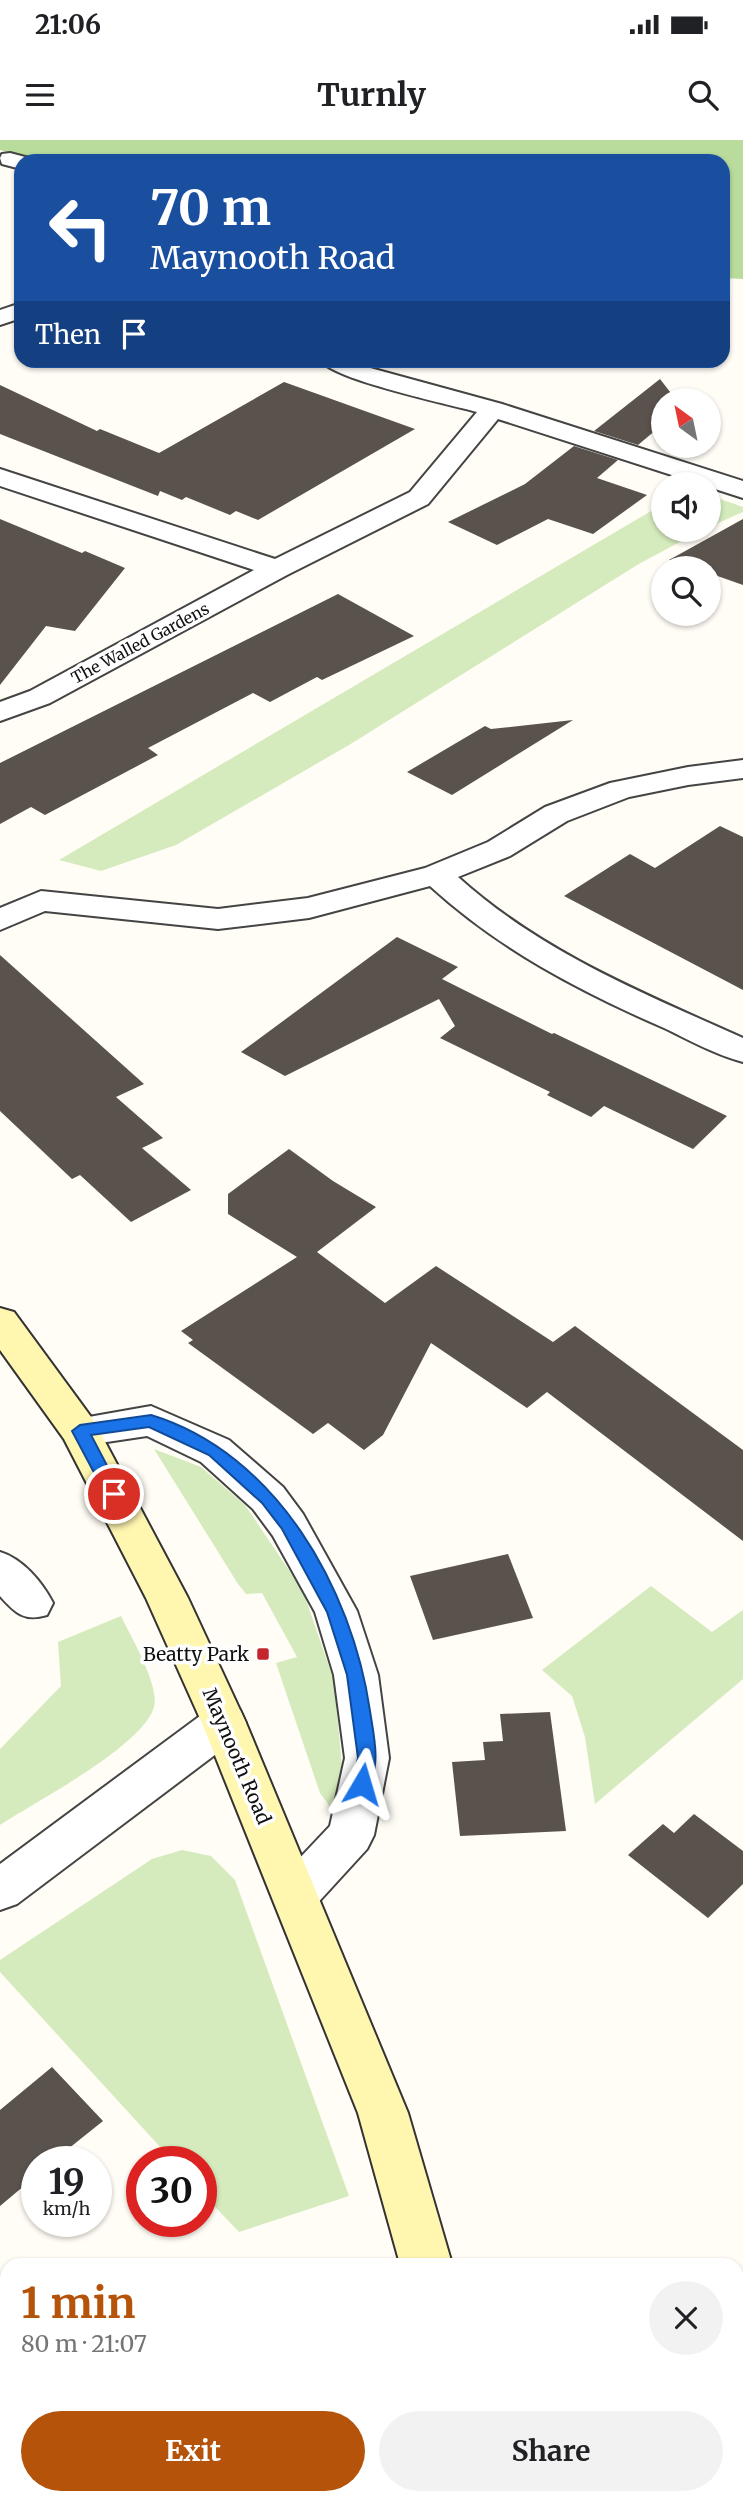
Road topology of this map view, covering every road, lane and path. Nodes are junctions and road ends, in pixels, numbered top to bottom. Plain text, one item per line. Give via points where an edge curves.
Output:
1 (348, 368) edge
2 (493, 409) junction
3 (0, 477) edge
4 (743, 490) edge
5 (277, 569) junction
6 (0, 712) edge
7 (743, 769) edge
8 (436, 875) junction
9 (0, 920) edge
10 (743, 1051) edge
11 (0, 1322) edge
12 (80, 1431) junction
13 (0, 1568) edge
14 (32, 1603) dead end
15 (224, 1723) junction
16 (0, 1889) edge
17 (296, 1895) junction
18 (424, 2258) edge

1 - 2 street
2 - 4 street
2 - 5 street, The Walled Gardens via 419,498
3 - 5 street
5 - 6 street, The Walled Gardens via 40,697
7 - 8 street via 621,790 556,814 499,849
8 - 9 street via 309,908 218,919 41,901
8 - 10 street via 459,898 560,967
11 - 12 main road, Maynooth Road
12 - 15 main road, Maynooth Road via 167,1598
12 - 17 street via 151,1421 215,1451 268,1498 336,1611 356,1675 367,1758 351,1835
13 - 14 street
15 - 16 street
15 - 17 main road, Maynooth Road
17 - 18 main road, Maynooth Road via 383,2113

